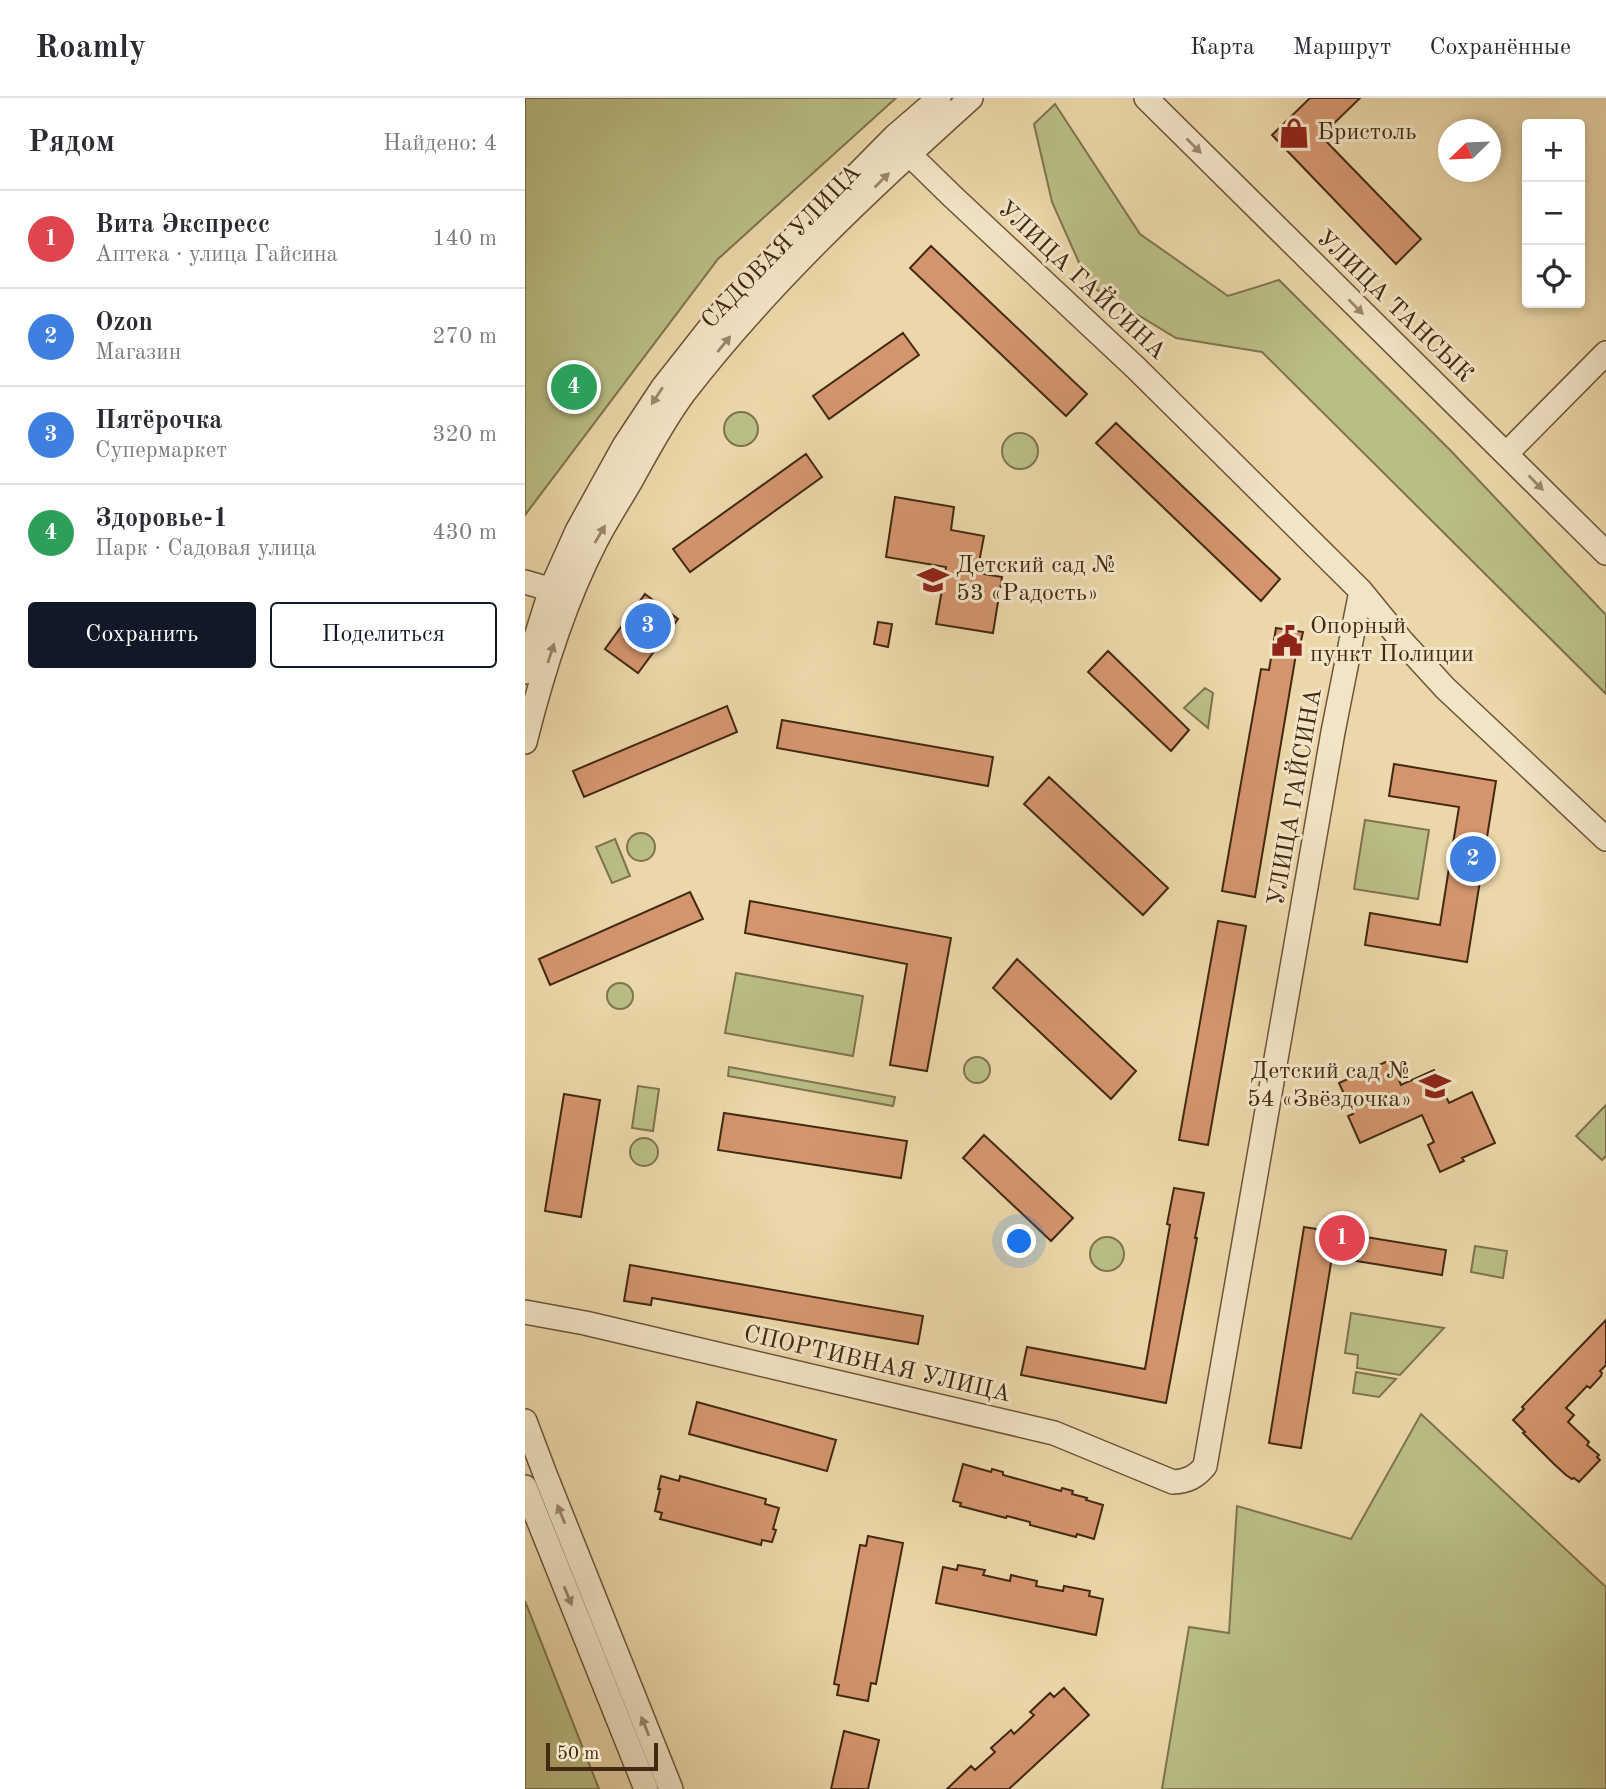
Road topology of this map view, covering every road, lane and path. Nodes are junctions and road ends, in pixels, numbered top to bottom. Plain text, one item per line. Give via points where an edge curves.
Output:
1 (939, 98) edge
2 (971, 98) edge
3 (1146, 98) edge
4 (909, 154) junction
5 (1606, 353) edge
6 (1506, 454) junction
7 (1606, 553) edge
8 (525, 582) edge
9 (1361, 591) junction
10 (561, 592) junction
11 (525, 672) edge
12 (525, 742) edge
13 (1606, 839) edge
14 (525, 1312) edge
15 (525, 1421) edge
16 (1205, 1466) joint
17 (525, 1487) edge
18 (646, 1789) edge
19 (671, 1789) edge

1 -> 10 street, САДОВАЯ УЛИЦА via 895,136 726,307 663,387 577,531
2 - 4 street, САДОВАЯ УЛИЦА
3 -> 6 street, УЛИЦА ТАНСЫК
4 - 9 street, УЛИЦА ГАЙСИНА via 1136,368
10 -> 4 street, САДОВАЯ УЛИЦА via 683,394 758,303
5 - 6 street
6 -> 7 street, УЛИЦА ТАНСЫК
8 - 10 street
9 - 13 street via 1435,678
9 - 16 street, УЛИЦА ГАЙСИНА
10 - 11 street
12 -> 10 street
14 - 16 street, СПОРТИВНАЯ УЛИЦА via 1053,1433 1173,1482 1191,1479
19 -> 15 street
17 -> 18 street

